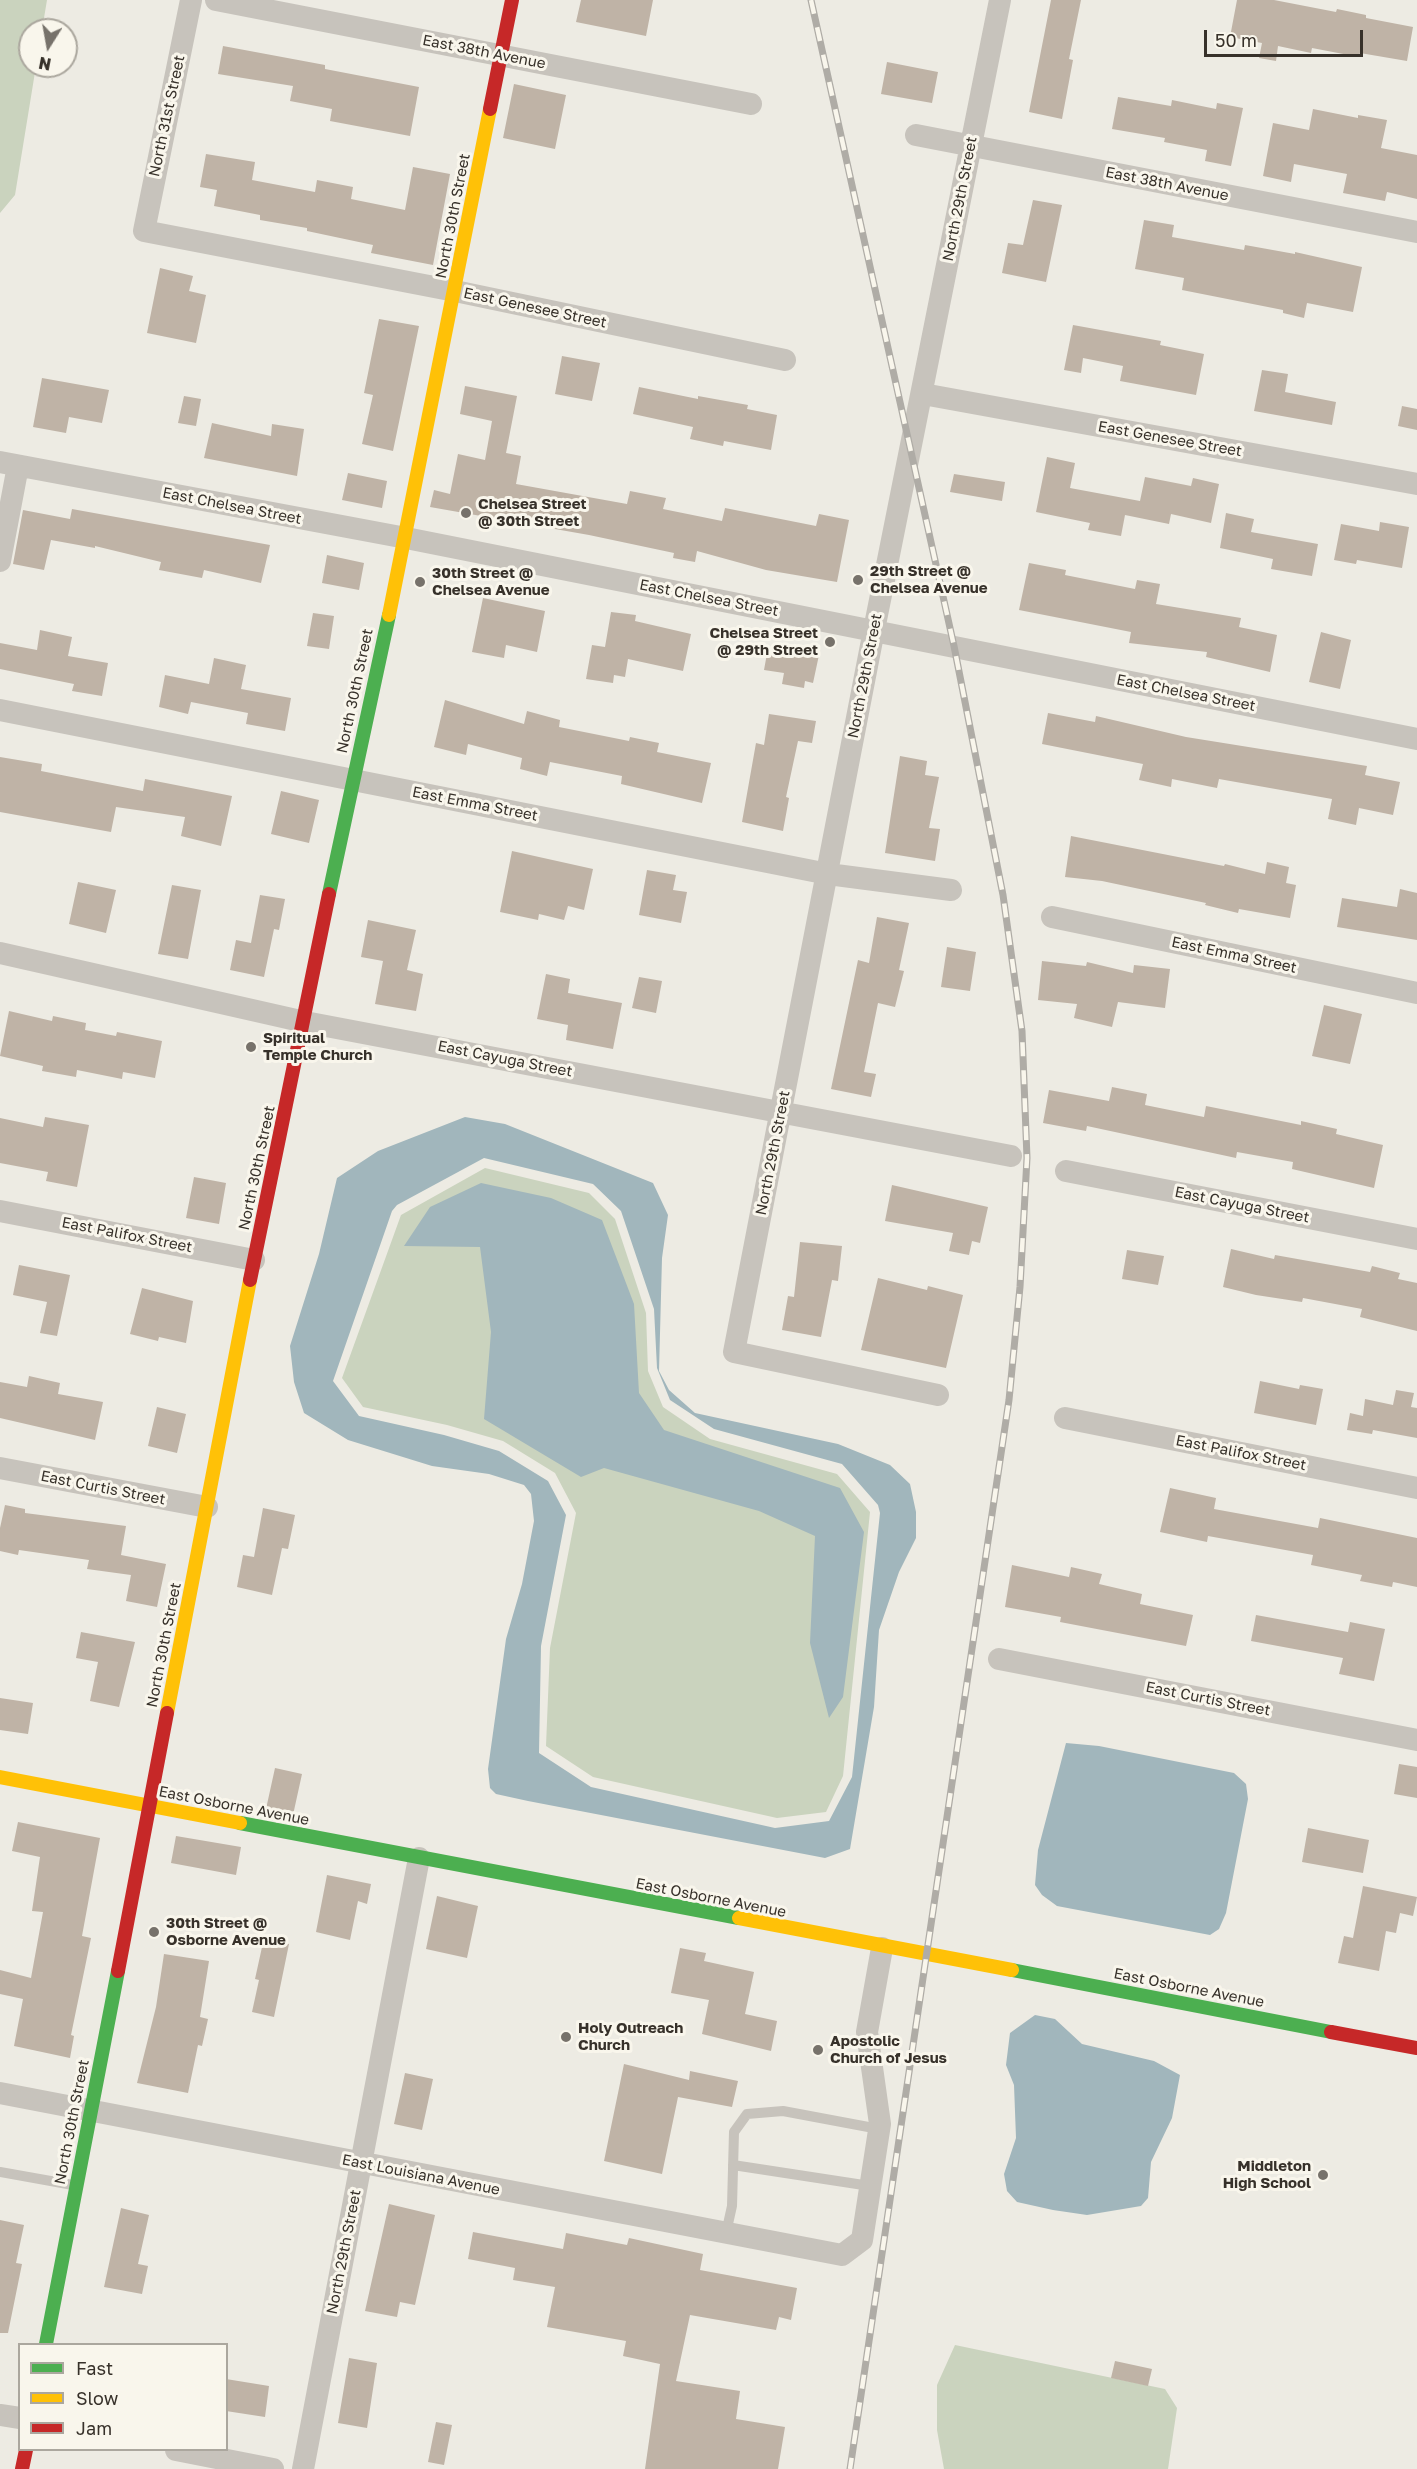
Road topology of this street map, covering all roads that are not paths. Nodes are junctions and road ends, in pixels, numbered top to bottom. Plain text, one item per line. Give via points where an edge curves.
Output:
1 (191, 0) edge
2 (216, 0) edge
3 (512, 0) edge
4 (1000, 0) edge
5 (501, 56) junction
6 (751, 104) dead end
7 (916, 135) dead end
8 (970, 146) junction
9 (144, 231) joint
10 (1417, 232) edge
11 (455, 291) junction
12 (785, 360) dead end
13 (923, 394) junction
14 (9, 464) edge
15 (1417, 483) edge
16 (406, 538) junction
17 (0, 561) edge
18 (874, 630) junction
19 (0, 710) edge
20 (1417, 739) edge
21 (352, 779) junction
22 (828, 874) junction
23 (951, 890) dead end
24 (1052, 917) dead end
25 (0, 953) edge
26 (1417, 993) edge
27 (305, 1022) junction
28 (780, 1112) junction
29 (1011, 1156) dead end
30 (1066, 1172) dead end
31 (0, 1211) edge
32 (1417, 1239) edge
33 (254, 1260) junction
34 (938, 1395) dead end
35 (1065, 1418) dead end
36 (0, 1468) edge
37 (1417, 1488) edge
38 (207, 1507) junction
39 (999, 1659) dead end
40 (1417, 1740) edge
41 (0, 1777) edge
42 (150, 1806) junction
43 (419, 1858) junction
44 (882, 1948) junction
45 (1417, 2048) edge
46 (0, 2093) edge
47 (91, 2109) junction
48 (879, 2129) junction
49 (361, 2163) junction
50 (733, 2165) junction
51 (0, 2172) edge
52 (76, 2186) junction
53 (870, 2186) junction
54 (726, 2233) junction
55 (46, 2343) edge
56 (0, 2415) edge
57 (18, 2418) edge
58 (26, 2451) edge
59 (181, 2451) edge
60 (22, 2469) edge
61 (273, 2469) edge
62 (303, 2469) edge

1 - 9 street, North 31st Street
2 - 5 street, East 38th Avenue
3 - 5 street, North 30th Street
4 - 8 street, North 29th Street
5 - 6 street, East 38th Avenue
5 - 11 street, North 30th Street
7 - 8 street, East 38th Avenue
8 - 10 street, East 38th Avenue
8 - 13 street, North 29th Street
9 - 11 street, East Genesee Street
11 - 12 street, East Genesee Street
11 - 16 street, North 30th Street
13 - 15 street, East Genesee Street
13 - 18 street, North 29th Street
14 - 16 street, East Chelsea Street
14 - 17 street
16 - 18 street, East Chelsea Street
16 - 21 street, North 30th Street
18 - 20 street, East Chelsea Street
18 - 22 street, North 29th Street
19 - 21 street, East Emma Street
21 - 22 street, East Emma Street
21 - 27 street, North 30th Street
22 - 23 street, East Emma Street
22 - 28 street, North 29th Street
24 - 26 street, East Emma Street
25 - 27 street, East Cayuga Street
27 - 28 street, East Cayuga Street
27 - 33 street, North 30th Street
28 - 29 street, East Cayuga Street
28 - 34 street, North 29th Street via 734,1352
30 - 32 street, East Cayuga Street
31 - 33 street, East Palifox Street
33 - 38 street, North 30th Street
35 - 37 street, East Palifox Street
36 - 38 street, East Curtis Street
38 - 42 street, North 30th Street
39 - 40 street, East Curtis Street
41 - 42 street, East Osborne Avenue
42 - 43 street, East Osborne Avenue
42 - 47 street, North 30th Street
43 - 44 street, East Osborne Avenue
43 - 49 street, North 29th Street
44 - 45 street, East Osborne Avenue
44 - 48 street via 867,2032
46 - 47 street, East Louisiana Avenue
47 - 49 street, East Louisiana Avenue
47 - 52 street, North 30th Street
48 - 50 lane via 783,2111 747,2114 734,2132
48 - 53 street
49 - 54 street, East Louisiana Avenue
49 - 62 street, North 29th Street
50 - 53 lane
50 - 54 lane via 732,2206
51 - 52 lane
52 - 55 street, North 30th Street
53 - 54 street, East Louisiana Avenue via 862,2240 842,2255
56 - 57 street
58 - 60 street
59 - 61 street

